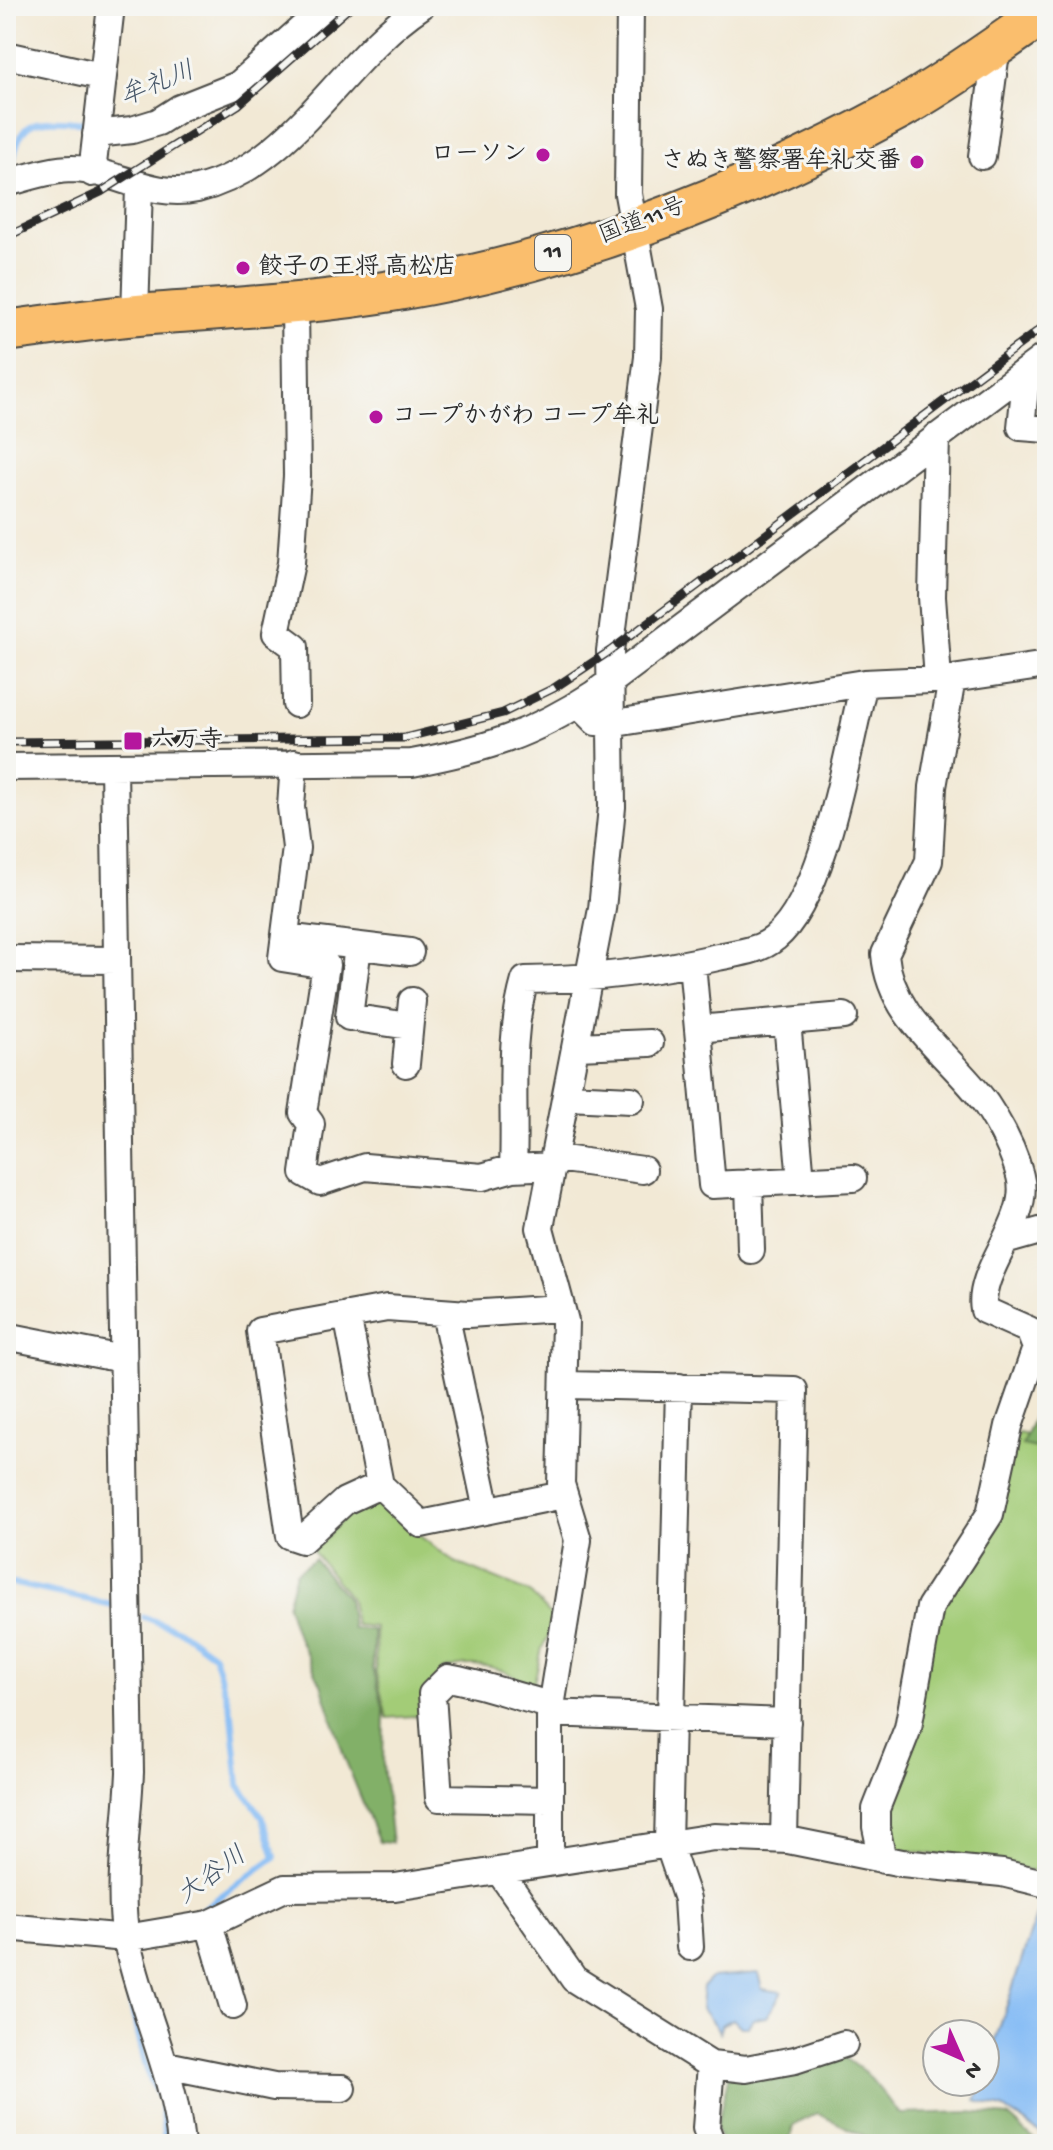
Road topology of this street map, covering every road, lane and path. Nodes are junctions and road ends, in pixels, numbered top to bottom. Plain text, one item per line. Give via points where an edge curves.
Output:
1 (111, 6) edge
2 (327, 6) edge
3 (421, 6) edge
4 (630, 6) edge
5 (1047, 11) edge
6 (997, 45) junction
7 (6, 55) edge
8 (101, 76) junction
9 (96, 126) junction
10 (982, 156) dead end
11 (92, 173) junction
12 (11, 182) edge
13 (139, 187) junction
14 (633, 228) junction
15 (295, 304) junction
16 (135, 315) junction
17 (6, 331) edge
18 (1037, 363) edge
19 (1047, 429) edge
20 (936, 437) junction
21 (1047, 665) edge
22 (945, 679) junction
23 (610, 682) junction
24 (864, 683) junction
25 (296, 704) dead end
26 (578, 704) junction
27 (611, 723) junction
28 (294, 763) junction
29 (114, 766) junction
30 (6, 767) edge
31 (285, 937) junction
32 (358, 946) junction
33 (410, 952) dead end
34 (6, 959) edge
35 (117, 960) junction
36 (692, 963) junction
37 (590, 979) junction
38 (844, 1016) dead end
39 (787, 1021) junction
40 (698, 1029) junction
41 (650, 1043) dead end
42 (577, 1046) junction
43 (406, 1064) dead end
44 (567, 1097) junction
45 (631, 1100) dead end
46 (555, 1162) junction
47 (513, 1168) junction
48 (643, 1170) dead end
49 (853, 1178) dead end
50 (801, 1181) junction
51 (749, 1183) junction
52 (1047, 1229) edge
53 (1008, 1240) junction
54 (751, 1250) dead end
55 (560, 1308) junction
56 (445, 1313) junction
57 (347, 1315) junction
58 (6, 1336) edge
59 (122, 1359) junction
60 (566, 1385) junction
61 (679, 1387) junction
62 (380, 1485) junction
63 (563, 1495) junction
64 (487, 1510) junction
65 (551, 1709) junction
66 (671, 1718) junction
67 (787, 1722) junction
68 (549, 1800) junction
69 (784, 1839) junction
70 (668, 1843) junction
71 (883, 1860) junction
72 (550, 1861) junction
73 (499, 1871) junction
74 (1047, 1884) edge
75 (202, 1925) junction
76 (6, 1927) edge
77 (139, 1936) junction
78 (690, 1947) dead end
79 (233, 2006) dead end
80 (844, 2044) dead end
81 (166, 2065) junction
82 (711, 2065) junction
83 (342, 2088) dead end
84 (181, 2144) edge
85 (712, 2144) edge

1 - 8 street
2 - 9 street via 238,85 132,130
3 - 13 street via 376,41 295,129 233,177 195,189 157,192
4 - 14 street via 628,194
5 - 6 highway, 国道11号 / 11
6 - 10 street
6 - 14 highway, 国道11号 / 11 via 903,106 829,145
7 - 8 street
8 - 9 street
9 - 11 street
11 - 12 street via 71,169
11 - 13 street
13 - 16 street
14 - 15 highway, 国道11号 / 11 via 488,272
14 - 23 street via 649,309 647,372
15 - 16 highway, 国道11号 / 11
15 - 25 street via 297,476 291,563 276,633 295,647
16 - 17 highway, 国道11号 / 11
18 - 19 street via 1021,427
18 - 20 street
20 - 22 street via 932,597
20 - 23 street
21 - 22 street
22 - 24 street
22 - 53 street via 929,861 885,954 886,968 911,1020 998,1123 1021,1179
23 - 26 street
23 - 27 street
24 - 27 street
24 - 36 street via 807,898 775,938 752,950
26 - 27 street via 596,722
26 - 28 street via 517,737 476,751 412,763
27 - 37 street via 612,807
28 - 29 street
28 - 31 street via 291,807 296,848
29 - 30 street
29 - 35 street
31 - 32 street
31 - 47 street via 282,958 326,965 303,1113 311,1124 304,1173 320,1182 365,1167 482,1177
32 - 33 street
32 - 43 street via 349,1017 410,1014
34 - 35 street
35 - 59 street
36 - 37 street
36 - 40 street
37 - 42 street
37 - 47 street via 525,980 516,1010 510,1076
38 - 39 street
39 - 40 street
39 - 50 street
40 - 51 street via 712,1185
41 - 42 street
42 - 44 street
44 - 45 street
44 - 46 street
46 - 47 street
46 - 48 street
46 - 55 street via 540,1228
49 - 50 street
50 - 51 street
51 - 54 street
52 - 53 street
53 - 71 street via 981,1295 984,1310 1029,1330 1036,1348 1009,1426 990,1514 930,1607 908,1728 876,1809
55 - 56 street
55 - 60 street
56 - 57 street via 387,1308
56 - 64 street
57 - 62 street
57 - 62 street via 260,1331 290,1536 302,1540 345,1501
58 - 59 street
59 - 77 street via 130,1772 124,1910
60 - 61 street
60 - 63 street
61 - 66 street
61 - 67 street via 794,1390
62 - 64 street via 421,1524
63 - 64 street
63 - 65 street via 578,1540
65 - 66 street
65 - 68 street
65 - 68 street via 484,1684 448,1678 432,1694 439,1798
66 - 67 street
66 - 70 street
67 - 69 street
68 - 72 street
69 - 70 street via 714,1837
69 - 71 street
70 - 72 street
70 - 78 street via 687,1899
71 - 74 street via 1002,1873
72 - 73 street
73 - 75 street via 366,1890 285,1888
73 - 82 street via 574,1979
75 - 77 street
75 - 79 street
76 - 77 street
77 - 81 street
80 - 82 street via 746,2069
81 - 83 street via 274,2087
81 - 84 street
82 - 85 street via 706,2128

